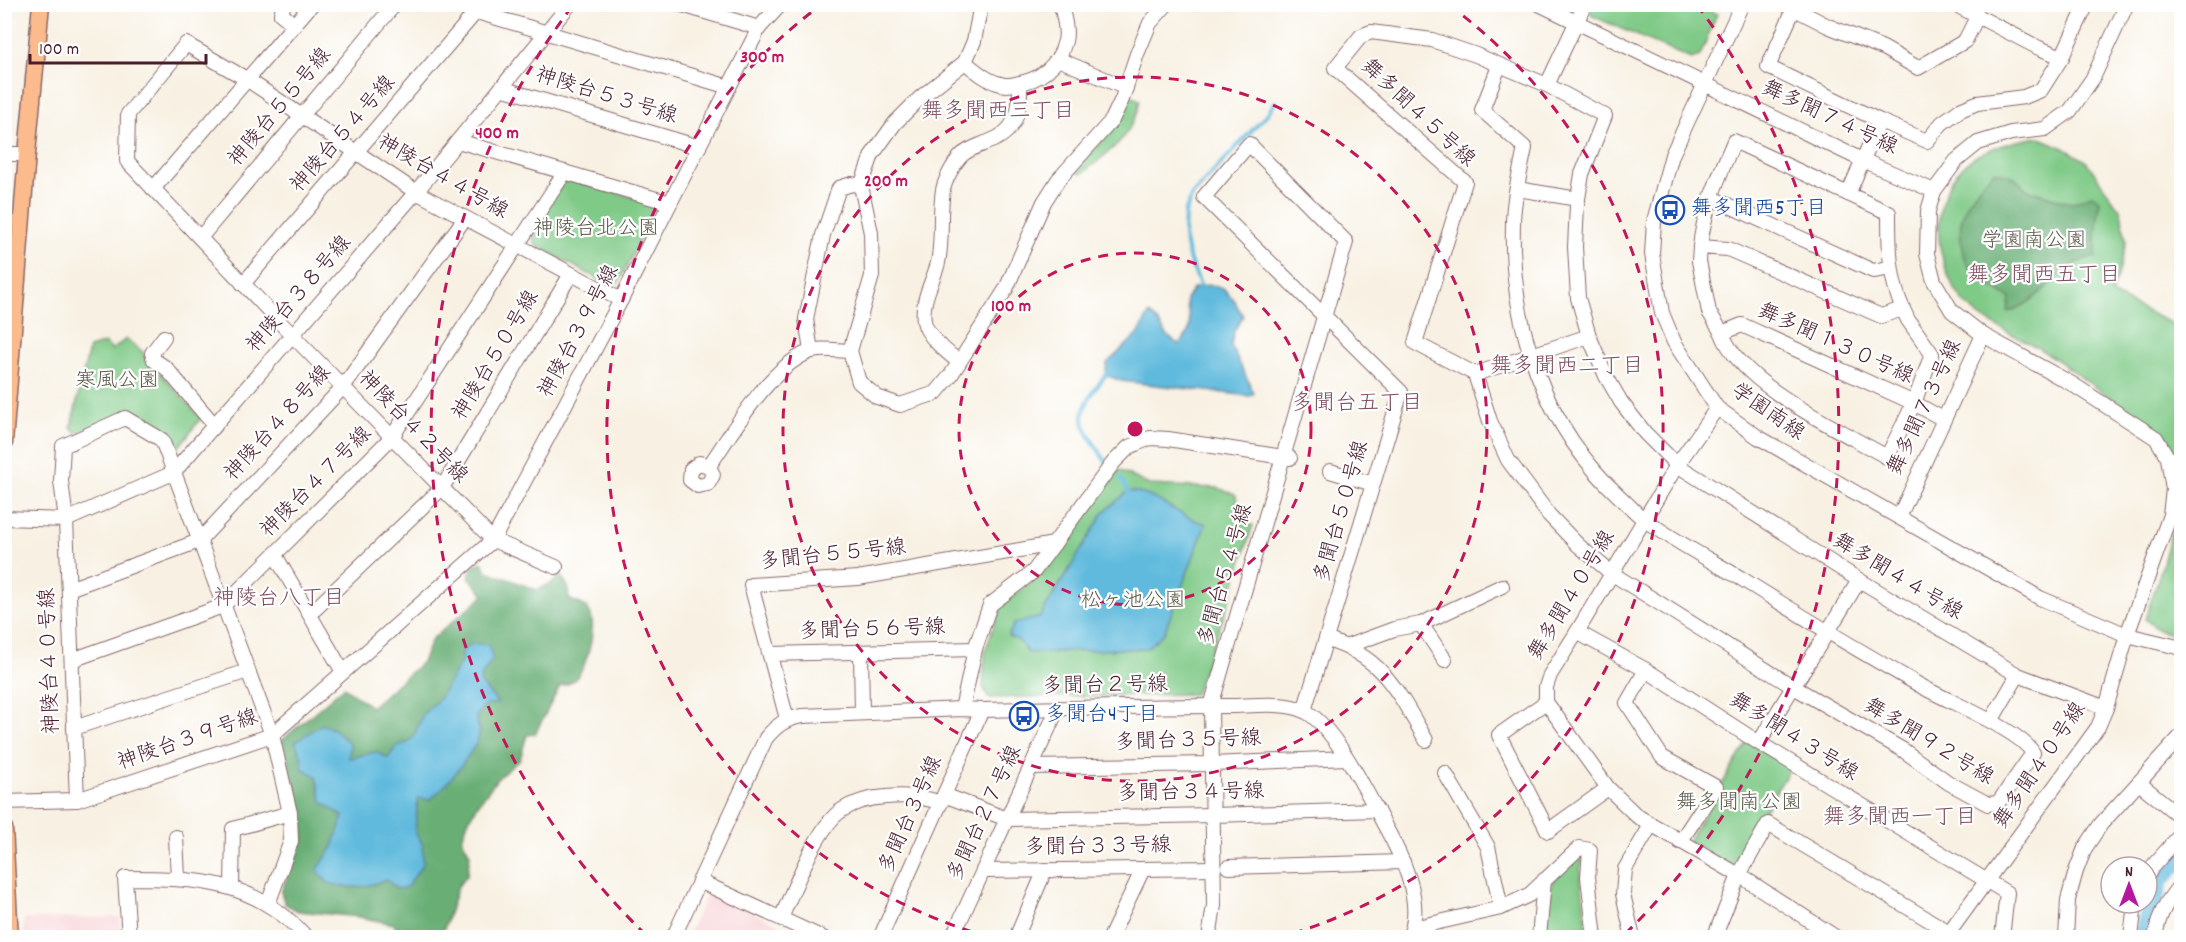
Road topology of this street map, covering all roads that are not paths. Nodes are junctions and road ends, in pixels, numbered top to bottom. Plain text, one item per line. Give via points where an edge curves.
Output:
1 (30, 4) edge
2 (41, 4) edge
3 (284, 4) edge
4 (312, 4) edge
5 (395, 4) edge
6 (450, 4) edge
7 (570, 4) edge
8 (679, 4) edge
9 (781, 4) edge
10 (981, 4) edge
11 (1060, 4) edge
12 (1167, 4) edge
13 (1539, 4) edge
14 (1585, 4) edge
15 (1742, 4) edge
16 (1954, 4) edge
17 (2087, 4) edge
18 (2127, 4) edge
19 (1796, 7) edge
20 (476, 12) junction
21 (1978, 15) junction
22 (1577, 22) junction
23 (295, 25) junction
24 (759, 28) junction
25 (546, 33) junction
26 (2062, 57) junction
27 (1058, 58) junction
28 (965, 62) junction
29 (1499, 66) junction
30 (248, 80) junction
31 (1020, 83) junction
32 (1707, 84) junction
33 (1547, 85) junction
34 (729, 87) junction
35 (501, 88) junction
36 (1125, 88) junction
37 (302, 116) junction
38 (1880, 121) junction
39 (458, 141) junction
40 (699, 147) junction
41 (357, 153) junction
42 (16, 154) edge
43 (1862, 160) junction
44 (565, 172) junction
45 (861, 186) junction
46 (153, 189) junction
47 (1517, 189) junction
48 (1934, 191) junction
49 (416, 192) junction
50 (1848, 194) junction
51 (1710, 197) junction
52 (1578, 199) junction
53 (670, 203) junction
54 (465, 218) junction
55 (200, 238) junction
56 (518, 246) junction
57 (1700, 247) junction
58 (1891, 268) junction
59 (572, 274) junction
60 (243, 284) junction
61 (4, 294) edge
62 (621, 300) junction
63 (1903, 309) junction
64 (1326, 316) junction
65 (9, 327) edge
66 (1722, 333) junction
67 (1983, 335) junction
68 (293, 336) junction
69 (1589, 336) junction
70 (164, 337) dead end
71 (811, 351) junction
72 (850, 351) junction
73 (1529, 355) junction
74 (959, 362) junction
75 (1475, 374) junction
76 (7, 377) edge
77 (343, 387) junction
78 (1914, 403) junction
79 (1717, 408) junction
80 (1943, 419) junction
81 (215, 426) junction
82 (392, 437) junction
83 (4, 443) edge
84 (1286, 457) junction
85 (1677, 465) junction
86 (709, 466) dead end
87 (1330, 471) dead end
88 (173, 473) junction
89 (1372, 484) junction
90 (442, 488) junction
91 (1899, 517) junction
92 (4, 518) edge
93 (1644, 519) junction
94 (66, 520) junction
95 (493, 540) junction
96 (199, 541) junction
97 (1054, 544) junction
98 (275, 555) junction
99 (556, 567) dead end
100 (1611, 573) junction
101 (1859, 580) junction
102 (1502, 586) dead end
103 (69, 589) junction
104 (224, 606) junction
105 (310, 614) junction
106 (1421, 624) junction
107 (1577, 632) junction
108 (1828, 633) junction
109 (2127, 635) junction
110 (1327, 640) junction
111 (1348, 646) junction
112 (2181, 648) edge
113 (975, 649) junction
114 (861, 652) junction
115 (770, 654) junction
116 (72, 660) junction
117 (1444, 660) dead end
118 (1646, 670) junction
119 (248, 671) junction
120 (343, 672) junction
121 (2018, 675) junction
122 (1792, 686) junction
123 (1546, 702) junction
124 (1211, 706) junction
125 (1058, 708) junction
126 (2106, 708) junction
127 (962, 709) junction
128 (982, 710) junction
129 (1304, 711) junction
130 (862, 713) junction
131 (787, 719) junction
132 (1991, 721) junction
133 (74, 728) junction
134 (272, 735) junction
135 (2181, 735) edge
136 (1426, 740) dead end
137 (1759, 743) junction
138 (1346, 758) junction
139 (1212, 764) junction
140 (1031, 767) junction
141 (1444, 773) dead end
142 (2139, 783) junction
143 (1608, 788) junction
144 (942, 799) junction
145 (77, 800) junction
146 (4, 802) edge
147 (1377, 810) junction
148 (290, 813) junction
149 (1213, 815) junction
150 (2181, 818) edge
151 (1007, 819) junction
152 (1652, 825) junction
153 (4, 828) edge
154 (2181, 833) edge
155 (176, 837) dead end
156 (1680, 842) junction
157 (2159, 859) edge
158 (1403, 862) junction
159 (1221, 868) junction
160 (1143, 869) junction
161 (1045, 870) junction
162 (983, 871) junction
163 (1739, 875) junction
164 (178, 878) junction
165 (1544, 880) junction
166 (699, 881) junction
167 (1986, 881) junction
168 (2181, 883) edge
169 (232, 887) junction
170 (268, 904) junction
171 (1501, 908) junction
172 (2134, 915) edge
173 (781, 918) junction
174 (1411, 933) edge
175 (1947, 935) edge
176 (10, 938) edge
177 (129, 938) edge
178 (307, 938) edge
179 (673, 938) edge
180 (823, 938) edge
181 (880, 938) edge
182 (952, 938) edge
183 (1016, 938) edge
184 (1110, 938) edge
185 (1209, 938) edge
186 (1539, 938) edge
187 (1595, 938) edge
188 (1633, 938) edge
189 (1714, 938) edge
190 (1837, 938) edge
191 (2002, 938) edge
192 (2066, 938) edge
193 (2131, 938) edge
194 (2155, 938) edge

1 - 42 main road
2 - 42 main road
3 - 23 street via 281,14
4 - 23 street
5 - 37 street, 神陵台５５号線
6 - 20 street
7 - 25 street, 神陵台３８号線
8 - 24 street
9 - 24 street, 神陵台３９号線
10 - 28 street
11 - 27 street via 1065,40
12 - 36 street via 1150,23
13 - 22 street, 舞多聞７４号線
14 - 22 street
15 - 32 street, 学園南線
16 - 21 street
17 - 26 street
18 - 48 street, 舞多聞７３号線 via 2093,78 2070,111 2045,129 2011,133 1978,143 1956,160
19 - 21 street via 1828,27 1883,48 1918,68 1965,41
19 - 38 street via 1768,67
20 - 25 street
20 - 41 street, 神陵台５４号線
21 - 26 street
22 - 32 street, 舞多聞７４号線
22 - 33 street
23 - 30 street
24 - 34 street, 神陵台３９号線
25 - 34 street
25 - 35 street, 神陵台３８号線
26 - 38 street via 2041,90 1960,111 1942,123 1927,141
27 - 31 street via 1038,77
27 - 36 street
28 - 31 street via 1004,86
28 - 45 street via 895,123 872,155
29 - 33 street, 舞多聞４５号線
29 - 47 street, 舞多聞９２号線 via 1482,110 1525,148
29 - 75 street, 舞多聞４５号線 via 1432,40 1371,32 1361,36 1335,68 1464,182 1415,343
30 - 37 street, 神陵台４４号線
30 - 46 street
30 - 46 street, 神陵台４４号線 via 186,44 128,114 127,161
31 - 74 street via 1018,115 1008,131 961,156 943,187 940,251 925,302 924,322 936,341
32 - 43 street, 舞多聞７４号線
32 - 79 street, 学園南線 via 1672,155 1654,221 1652,254 1662,313 1674,342
33 - 52 street, 舞多聞４５号線 via 1605,116 1582,174
34 - 40 street, 神陵台３９号線
35 - 39 street, 神陵台３８号線
35 - 40 street, 神陵台５３号線
36 - 74 street via 1112,120 1058,180 1044,202 1006,289
37 - 41 street, 神陵台４４号線
37 - 55 street, 神陵台５５号線
38 - 43 street
39 - 44 street
39 - 49 street, 神陵台３８号線
40 - 53 street, 神陵台３９号線
41 - 49 street, 神陵台４４号線
41 - 60 street, 神陵台５４号線
42 - 61 main road
42 - 65 main road
43 - 48 street, 舞多聞７４号線
43 - 50 street
44 - 53 street
44 - 56 street, 神陵台４７号線
45 - 71 street via 838,188 823,235 806,319
45 - 72 street via 871,233 872,276
46 - 55 street, 神陵台４２号線
47 - 52 street
47 - 73 street, 舞多聞９２号線 via 1512,222 1514,278
48 - 67 street, 舞多聞７３号線 via 1928,211 1927,254 1934,281 1952,311
49 - 54 street, 神陵台４４号線
49 - 68 street, 神陵台３８号線
50 - 51 street via 1734,141
50 - 58 street via 1889,213
51 - 57 street
51 - 58 street via 1873,270
52 - 69 street, 舞多聞４５号線 via 1578,298
53 - 62 street, 神陵台３９号線
54 - 56 street, 神陵台４４号線
54 - 77 street, 神陵台４８号線
55 - 60 street, 神陵台４２号線
56 - 59 street, 神陵台４４号線
56 - 82 street, 神陵台４７号線
57 - 63 street via 1728,249 1881,316
57 - 66 street via 1709,312
58 - 63 street
59 - 62 street, 神陵台４４号線
59 - 90 street, 神陵台５０号線
60 - 68 street, 神陵台４２号線
62 - 95 street, 神陵台３９号線
63 - 78 street via 1932,354
64 - 64 street, 多聞台５４号線 via 1346,242 1249,144 1204,197
64 - 84 street, 多聞台５４号線
64 - 89 street, 多聞台５０号線 via 1401,392
65 - 76 main road
66 - 78 street, 舞多聞１３０号線 via 1742,325
66 - 78 street, 舞多聞１３０号線 via 1746,369 1774,392 1887,457
67 - 80 street, 舞多聞７３号線
67 - 109 street, 舞多聞４０号線 via 2072,384 2156,438 2168,458 2173,489 2170,515
68 - 77 street, 神陵台４２号線
68 - 81 street, 神陵台３８号線
69 - 73 street
69 - 85 street, 舞多聞４５号線 via 1621,402
70 - 81 street via 152,352 154,360
71 - 72 street
71 - 86 street via 771,379
72 - 74 street via 859,382 877,397 900,405 936,393
73 - 75 street
73 - 93 street, 舞多聞９２号線 via 1557,418 1577,448 1604,482
75 - 100 street via 1508,460 1549,515
76 - 83 main road
77 - 82 street, 神陵台４２号線
77 - 96 street, 神陵台４８号線
78 - 80 street, 舞多聞１３０号線
79 - 85 street, 舞多聞４０号線
79 - 91 street, 学園南線 via 1758,437
80 - 91 street, 舞多聞７３号線
81 - 88 street, 神陵台３８号線
82 - 90 street, 神陵台４２号線
82 - 98 street, 神陵台４７号線
84 - 97 street via 1150,438 1129,447 1113,463
84 - 124 street, 多聞台５４号線
85 - 93 street, 舞多聞４０号線
85 - 101 street, 舞多聞４４号線
87 - 89 street
88 - 94 street, 神陵台３８号線
88 - 94 street, 神陵台４０号線 via 162,440 125,418 63,446 61,481
88 - 96 street
89 - 110 street, 多聞台５０号線
90 - 95 street, 神陵台４２号線
90 - 105 street, 神陵台５０号線
91 - 109 street, 学園南線 via 2040,598
92 - 94 street, 神陵台３８号線
93 - 100 street, 舞多聞４０号線
93 - 108 street, 舞多聞９２号線
94 - 103 street, 神陵台４０号線
95 - 99 street
95 - 120 street, 神陵台３９号線
96 - 103 street, 神陵台４８号線
96 - 104 street
97 - 113 street via 1034,571 990,605
97 - 115 street, 多聞台５５号線 via 858,578 752,585
98 - 104 street, 神陵台４７号線
98 - 105 street
100 - 107 street, 舞多聞４０号線
100 - 122 street, 舞多聞９２号線
101 - 108 street
101 - 121 street, 舞多聞４４号線
102 - 106 street
103 - 116 street, 神陵台４０号線
104 - 116 street, 神陵台４７号線
104 - 119 street
105 - 120 street
106 - 111 street via 1394,629
106 - 117 street
107 - 118 street, 舞多聞４３号線
107 - 123 street, 舞多聞４０号線 via 1550,675
108 - 122 street
108 - 132 street, 舞多聞９２号線
109 - 112 street, 学園南線
109 - 126 street, 舞多聞４０号線
110 - 111 street
110 - 129 street, 多聞台５０号線
111 - 136 street via 1376,666 1399,694
113 - 114 street, 多聞台５６号線
113 - 127 street
114 - 115 street, 多聞台５６号線
114 - 130 street
115 - 131 street, 多聞台５５号線
116 - 133 street, 神陵台４０号線
118 - 137 street, 舞多聞４３号線
118 - 156 street via 1627,703 1662,757 1716,788
119 - 133 street
119 - 134 street
120 - 134 street, 神陵台３９号線
121 - 126 street, 舞多聞４４号線
121 - 132 street
122 - 132 street, 舞多聞９２号線 via 1988,804 1998,803 2033,753 2029,746
122 - 137 street
123 - 143 street
123 - 143 street via 1499,735 1548,831
124 - 125 street, 多聞台２号線
124 - 129 street, 多聞台２号線 via 1283,706
124 - 139 street, 多聞台５４号線
125 - 128 street, 多聞台２号線
125 - 140 street, 多聞台２７号線
126 - 167 street, 舞多聞４０号線 via 2098,727
127 - 128 street, 多聞台２号線
127 - 130 street, 多聞台２号線
128 - 144 street, 多聞台３号線
129 - 138 street via 1320,722
130 - 131 street, 多聞台２号線
131 - 166 street via 766,738
133 - 145 street, 神陵台４０号線
134 - 145 street, 神陵台３９号線
134 - 148 street
135 - 142 street
137 - 167 street, 舞多聞４３号線
138 - 139 street, 多聞台３５号線
138 - 147 street
139 - 140 street, 多聞台３５号線
139 - 149 street, 多聞台５４号線
140 - 151 street, 多聞台２７号線
141 - 171 street via 1488,847
142 - 150 street
142 - 192 street via 2101,824 2085,848 2068,900
143 - 152 street
144 - 151 street
144 - 173 street via 907,795 866,799 841,811 821,833
144 - 181 street, 多聞台３号線
145 - 146 street, 神陵台３９号線
147 - 149 street, 多聞台３４号線
147 - 158 street
148 - 169 street via 233,829
148 - 170 street via 291,841
149 - 151 street, 多聞台３４号線
149 - 159 street, 多聞台５４号線
151 - 162 street, 多聞台２７号線
152 - 156 street
152 - 188 street via 1625,869 1623,894
153 - 176 main road
154 - 157 street
155 - 164 street
156 - 163 street
158 - 159 street, 多聞台３３号線
158 - 174 street via 1412,886
159 - 160 street, 多聞台３３号線
159 - 185 street, 多聞台５４号線
160 - 161 street, 多聞台３３号線
160 - 184 street
161 - 162 street, 多聞台３３号線
161 - 183 street
162 - 182 street, 多聞台２７号線
163 - 175 street via 1768,824
163 - 189 street
163 - 190 street
164 - 169 street
164 - 177 street via 125,878
165 - 171 street via 1529,895
165 - 186 street
165 - 187 street via 1579,848 1590,850 1588,877
166 - 173 street
166 - 179 street
167 - 175 street, 舞多聞４０号線
167 - 191 street, 舞多聞４３号線 via 2007,893
168 - 194 street via 2168,898
169 - 170 street
170 - 178 street via 288,917
171 - 174 street
172 - 193 street
173 - 180 street

